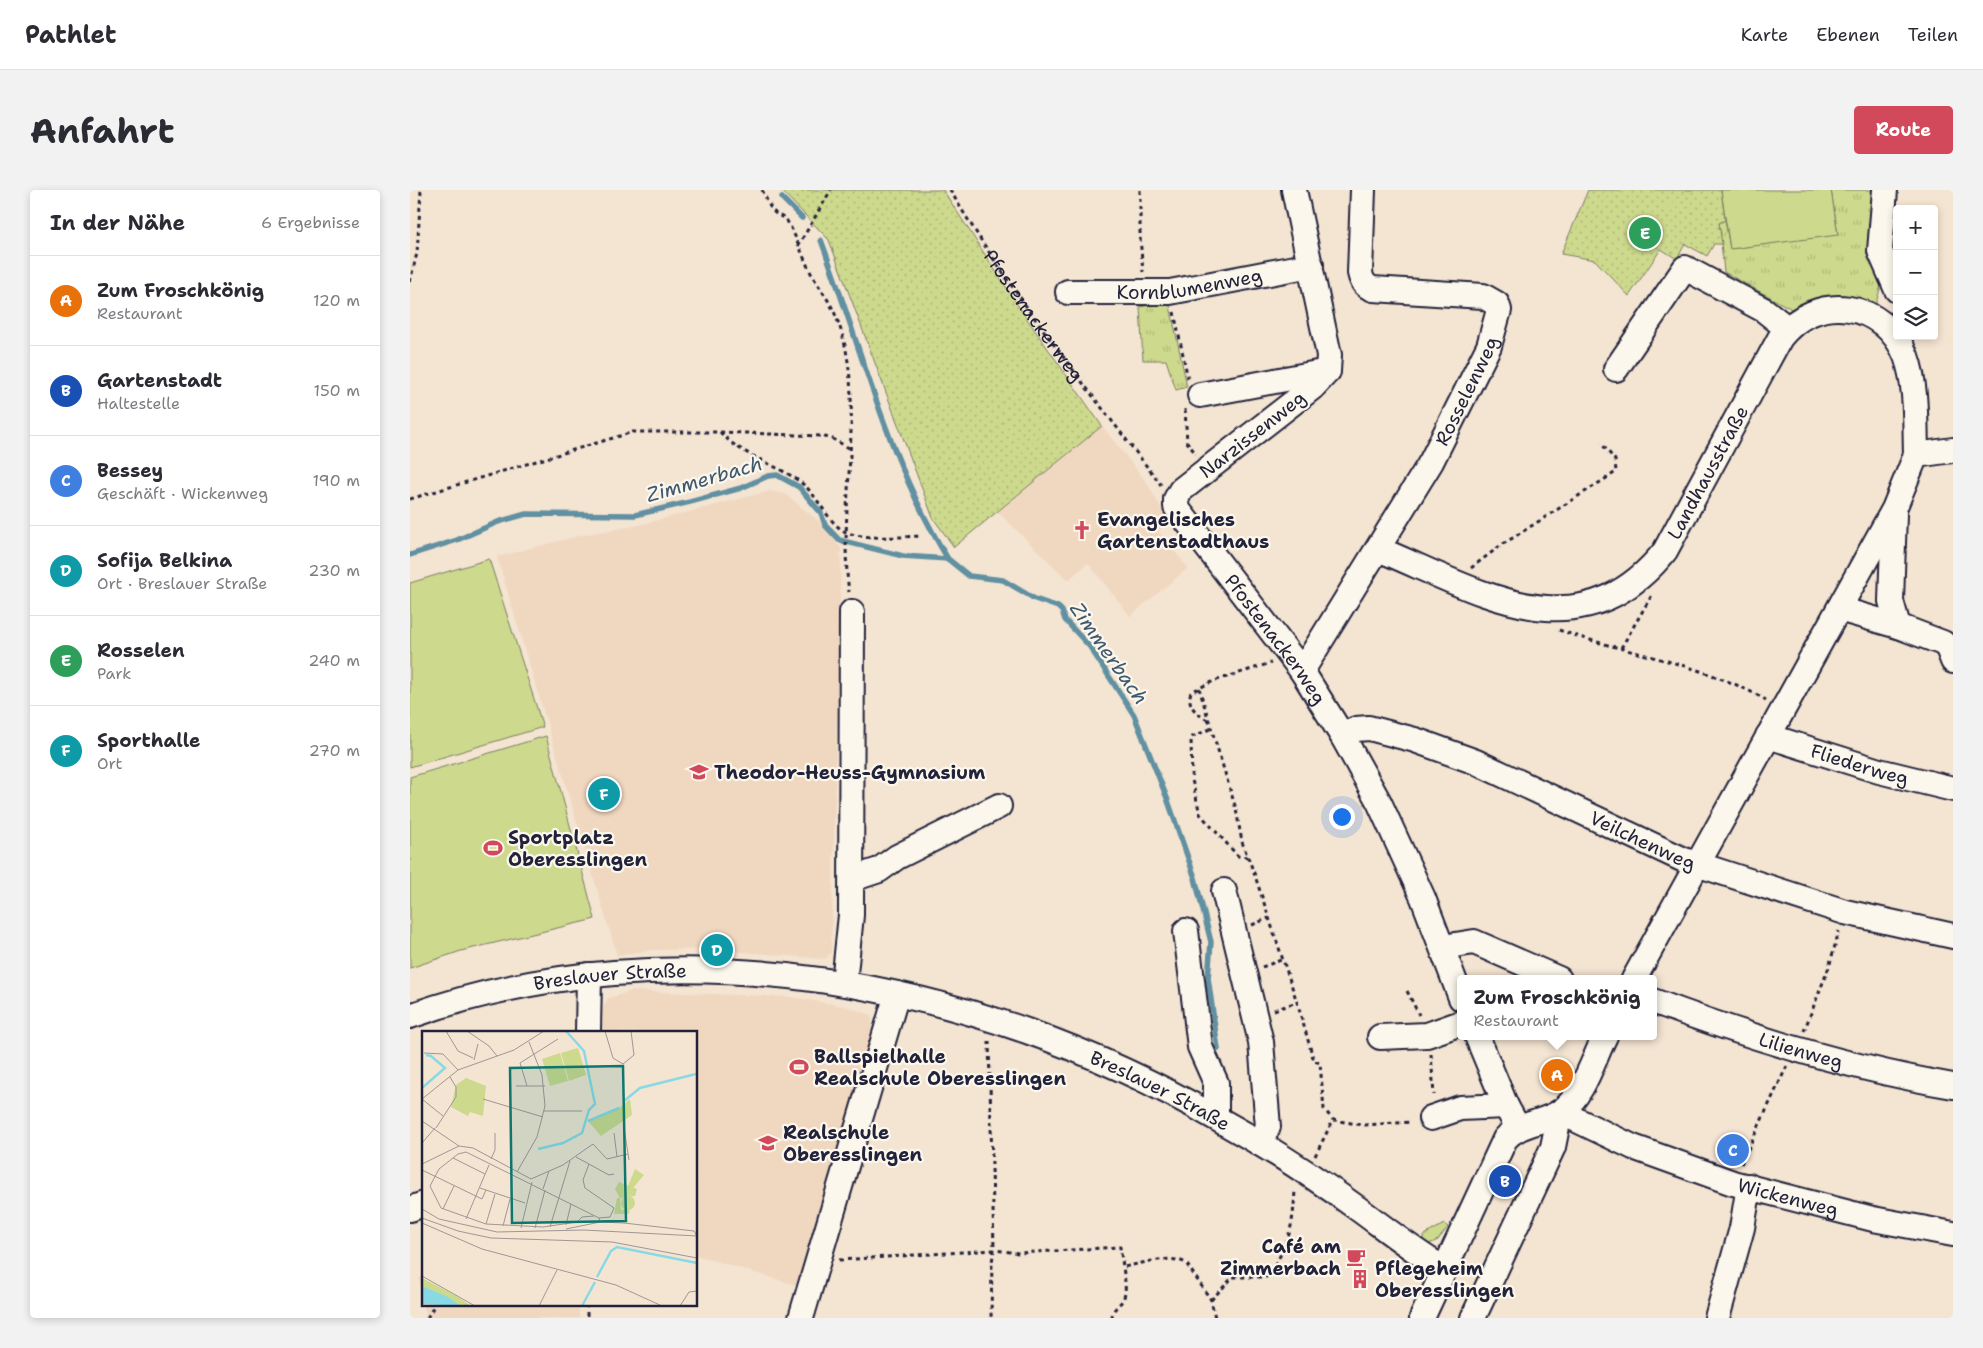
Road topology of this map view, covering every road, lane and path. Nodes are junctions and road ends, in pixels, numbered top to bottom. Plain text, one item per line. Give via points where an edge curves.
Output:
1 (422, 190) edge
2 (762, 190) edge
3 (831, 190) edge
4 (950, 190) edge
5 (1140, 190) edge
6 (1294, 190) edge
7 (1363, 190) edge
8 (1885, 190) edge
9 (798, 247) junction
10 (1311, 265) junction
11 (1893, 281) edge
12 (410, 282) edge
13 (1068, 292) dead end
14 (1170, 292) junction
15 (1146, 293) junction
16 (1788, 329) junction
17 (1905, 343) edge
18 (1616, 369) dead end
19 (1328, 370) junction
20 (1192, 396) junction
21 (720, 432) junction
22 (1601, 443) dead end
23 (849, 448) junction
24 (1953, 450) edge
25 (1916, 455) junction
26 (1206, 468) junction
27 (410, 499) edge
28 (1176, 499) junction
29 (1894, 509) junction
30 (845, 532) junction
31 (921, 536) dead end
32 (1378, 550) junction
33 (1455, 581) junction
34 (1655, 589) dead end
35 (1839, 609) junction
36 (852, 612) joint
37 (1898, 626) junction
38 (1557, 629) dead end
39 (1621, 648) junction
40 (1953, 661) edge
41 (1296, 663) junction
42 (1199, 688) junction
43 (1772, 705) dead end
44 (1208, 720) junction
45 (1210, 730) junction
46 (1768, 736) junction
47 (1342, 737) junction
48 (1953, 789) edge
49 (1000, 806) dead end
50 (1248, 858) junction
51 (1695, 864) junction
52 (852, 879) junction
53 (1224, 891) dead end
54 (1845, 912) junction
55 (1269, 918) junction
56 (1254, 924) dead end
57 (1186, 931) dead end
58 (1953, 936) edge
59 (1443, 947) junction
60 (1282, 960) junction
61 (1271, 964) dead end
62 (589, 975) junction
63 (1550, 975) edge
64 (1636, 975) edge
65 (844, 983) junction
66 (1457, 987) edge
67 (897, 994) junction
68 (1297, 1002) junction
69 (1657, 1002) edge
70 (1281, 1008) dead end
71 (410, 1016) edge
72 (989, 1018) junction
73 (1457, 1024) edge
74 (588, 1031) edge
75 (1380, 1037) dead end
76 (1478, 1040) edge
77 (1603, 1040) edge
78 (1796, 1049) junction
79 (1953, 1086) edge
80 (1506, 1106) junction
81 (1560, 1112) junction
82 (1216, 1118) junction
83 (1431, 1118) joint
84 (1333, 1120) junction
85 (1518, 1128) junction
86 (1259, 1143) junction
87 (1301, 1180) junction
88 (1741, 1185) junction
89 (422, 1205) edge
90 (410, 1210) edge
91 (1953, 1234) edge
92 (994, 1250) junction
93 (819, 1255) junction
94 (1123, 1267) junction
95 (1444, 1268) junction
96 (1211, 1300) junction
97 (434, 1306) edge
98 (426, 1318) edge
99 (801, 1318) edge
100 (991, 1318) edge
101 (1112, 1318) edge
102 (1215, 1318) edge
103 (1422, 1318) edge
104 (1473, 1318) edge
105 (1717, 1318) edge

1 - 12 path via 417,253
2 - 9 path via 775,214 786,219
3 - 9 path
4 - 28 path, Pfostenackerweg via 1063,358 1165,490
5 - 15 path via 1140,237
6 - 10 street
7 - 32 street, Rosselenweg via 1360,273 1367,286 1483,296 1497,304 1499,310 1489,346 1431,462
8 - 11 street via 1880,251
9 - 23 path via 828,299 842,337 850,385
10 - 14 street, Kornblumenweg
10 - 19 street
13 - 15 street, Kornblumenweg
14 - 15 street, Kornblumenweg
14 - 20 path
16 - 17 street, Landhausstraße via 1813,312 1851,309 1878,321
16 - 18 street via 1764,310 1685,268
16 - 33 street, Landhausstraße via 1664,551 1632,585 1602,601 1568,609 1551,609 1509,603
17 - 25 street, Landhausstraße via 1912,384
19 - 20 street, Narzissenweg
19 - 26 street, Narzissenweg via 1313,387
20 - 26 path via 1186,442
21 - 23 path via 827,436
21 - 27 path via 632,432
21 - 30 path via 734,445 805,486
22 - 33 path via 1615,460 1616,472 1500,546
23 - 30 path
24 - 25 street
25 - 29 street, Landhausstraße
26 - 28 street, Narzissenweg via 1181,490
28 - 41 street, Pfostenackerweg via 1178,512
29 - 35 street, Landhausstraße
29 - 37 street via 1892,601
30 - 31 path via 874,537
30 - 36 path via 845,564
32 - 33 street, Landhausstraße
32 - 41 street, Rosselenweg
34 - 39 path
35 - 37 street
35 - 46 street, Landhausstraße
36 - 52 street
37 - 40 street via 1943,643
38 - 39 path
39 - 43 path via 1732,683
41 - 42 path
41 - 47 street, Pfostenackerweg
42 - 44 path
42 - 44 path via 1191,692 1190,703 1198,715
44 - 45 path
45 - 50 path
45 - 50 path via 1191,739 1192,780 1200,814 1238,856
46 - 48 street, Fliederweg
46 - 51 street, Landhausstraße
47 - 51 street, Veilchenweg via 1356,729 1369,728 1450,752
47 - 59 street, Pfostenackerweg via 1379,802
49 - 52 street via 897,857 880,870
50 - 55 path
51 - 54 street, Veilchenweg
51 - 64 street, Landhausstraße
52 - 65 street
53 - 86 street via 1261,1042 1268,1127
54 - 58 street, Veilchenweg
54 - 78 path via 1829,967
55 - 56 path
55 - 60 path
57 - 82 street via 1200,1047 1216,1084
59 - 63 street via 1474,942
59 - 66 street, Pfostenackerweg
60 - 61 path
60 - 68 path
62 - 65 street, Breslauer Straße via 762,973
62 - 71 street, Breslauer Straße via 484,993
62 - 74 street
65 - 67 street, Breslauer Straße
67 - 72 street, Breslauer Straße
67 - 93 street
68 - 70 path
68 - 84 path via 1314,1061 1320,1063 1324,1109
69 - 78 street, Lilienweg
72 - 82 street, Breslauer Straße via 1096,1059
72 - 92 path
73 - 75 street via 1427,1035
76 - 80 street
77 - 81 street via 1579,1089
78 - 79 street, Lilienweg via 1879,1072
78 - 88 path
80 - 83 street via 1460,1108
80 - 85 street
81 - 85 street
81 - 88 street, Wickenweg via 1633,1148
81 - 104 street via 1553,1147
82 - 86 street, Breslauer Straße
83 - 84 path via 1399,1124 1362,1125
84 - 87 path
85 - 95 street via 1505,1139
86 - 87 street, Breslauer Straße
87 - 95 street, Breslauer Straße
87 - 96 path via 1287,1246 1270,1274 1266,1277 1233,1277
88 - 91 street, Wickenweg via 1864,1216
88 - 105 street via 1742,1228
89 - 90 street
92 - 93 path via 841,1260
92 - 94 path via 1019,1254 1120,1247
92 - 100 path
93 - 99 street
94 - 96 path via 1181,1260 1199,1279
94 - 101 path via 1125,1294 1114,1309
95 - 103 street
96 - 102 path
97 - 98 path

